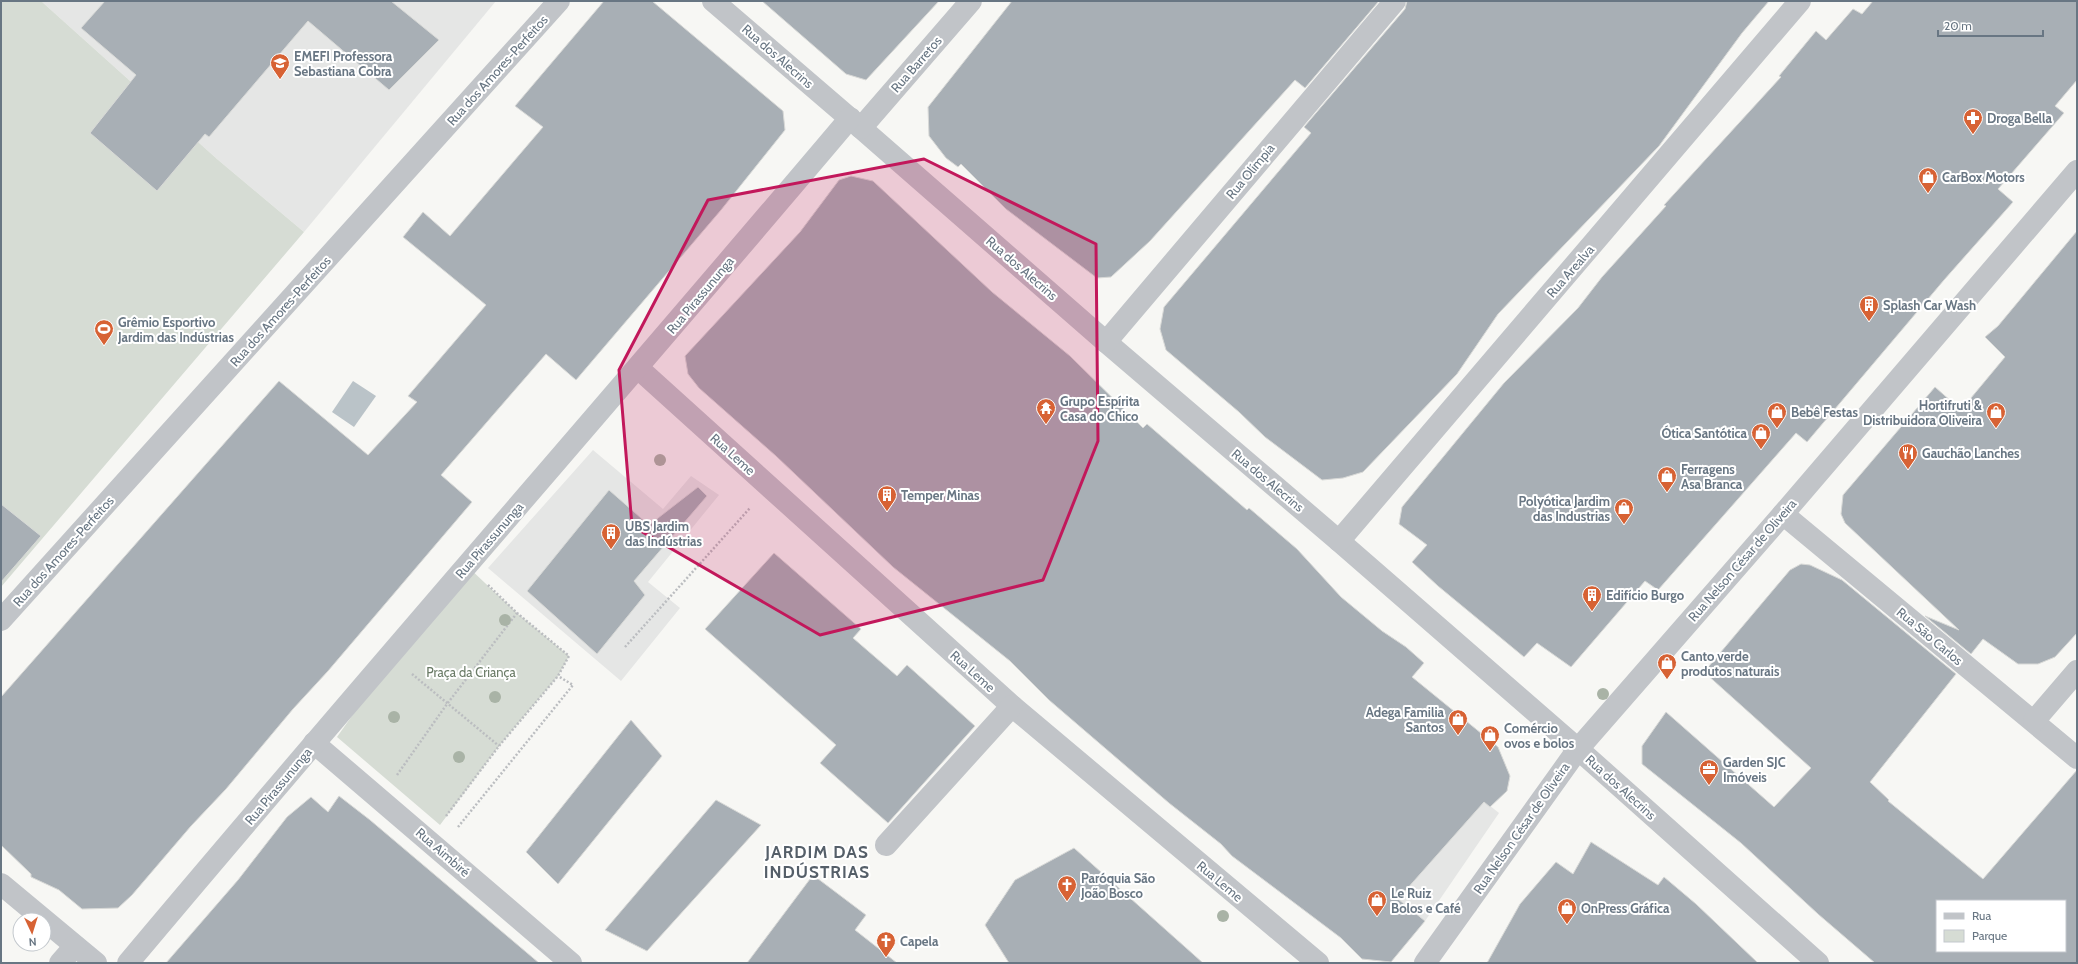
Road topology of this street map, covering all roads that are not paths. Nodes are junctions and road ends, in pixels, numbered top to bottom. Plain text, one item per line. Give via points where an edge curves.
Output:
1 (559, 1) edge
2 (713, 1) edge
3 (971, 1) edge
4 (1395, 1) edge
5 (1800, 1) edge
6 (856, 123) junction
7 (2077, 171) edge
8 (1106, 342) junction
9 (638, 368) junction
10 (1783, 514) junction
11 (1339, 541) junction
12 (1, 620) edge
13 (2077, 672) edge
14 (1012, 706) junction
15 (2034, 721) junction
16 (314, 743) junction
17 (1578, 749) junction
18 (2077, 758) edge
19 (886, 845) dead end
20 (1, 884) edge
21 (75, 946) junction
22 (60, 963) edge
23 (96, 963) edge
24 (128, 963) edge
25 (570, 963) edge
26 (1318, 963) edge
27 (1425, 963) edge
28 (1818, 963) edge

1 - 12 street, Rua dos Amores-Perfeitos
2 - 6 street, Rua dos Alecrins
3 - 6 street, Rua Barretos
4 - 8 street, Rua Olímpia
5 - 11 street, Rua Arealva
6 - 8 street, Rua dos Alecrins
6 - 9 street, Rua Pirassununga
7 - 10 street, Rua Nelson César de Oliveira
8 - 11 street, Rua dos Alecrins
9 - 14 street, Rua Leme
9 - 16 street, Rua Pirassununga
10 - 15 street, Rua São Carlos
10 - 17 street, Rua Nelson César de Oliveira
11 - 17 street, Rua dos Alecrins
13 - 15 street
14 - 19 street
14 - 26 street, Rua Leme
15 - 18 street, Rua São Carlos
16 - 24 street, Rua Pirassununga
16 - 25 street, Rua Aimbiré
17 - 27 street, Rua Nelson César de Oliveira
17 - 28 street, Rua dos Alecrins
20 - 21 street
21 - 22 street
21 - 23 street

